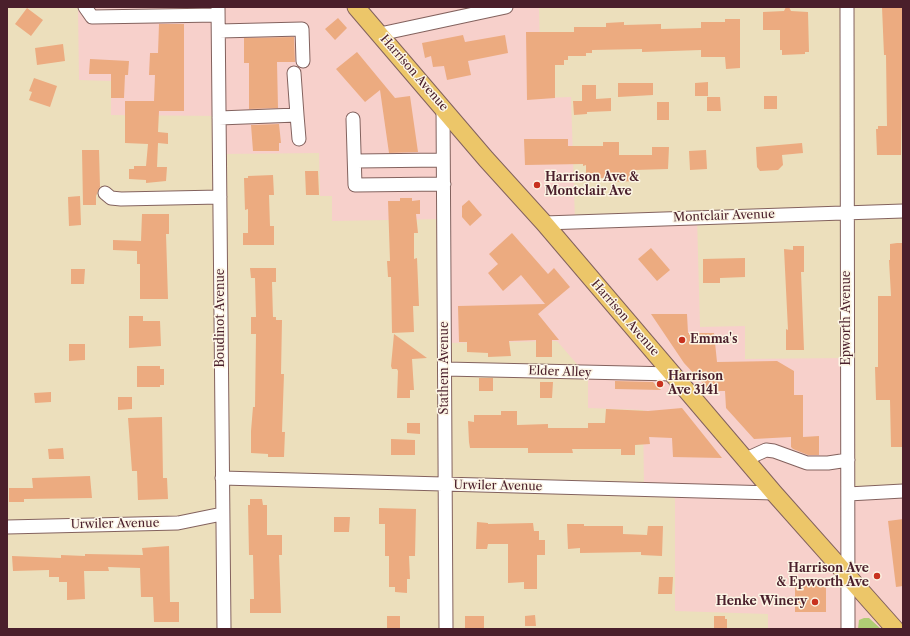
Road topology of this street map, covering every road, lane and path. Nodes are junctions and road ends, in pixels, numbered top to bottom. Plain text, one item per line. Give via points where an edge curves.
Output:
1 (85, 7) edge
2 (356, 7) edge
3 (506, 7) edge
4 (847, 7) edge
5 (480, 10) edge
6 (218, 11) edge
7 (219, 31) junction
8 (380, 34) junction
9 (304, 61) dead end
10 (294, 73) dead end
11 (443, 107) junction
12 (297, 115) junction
13 (219, 118) junction
14 (353, 119) dead end
15 (298, 139) dead end
16 (443, 160) junction
17 (356, 162) junction
18 (444, 184) junction
19 (104, 193) dead end
20 (220, 197) junction
21 (847, 211) junction
22 (903, 211) edge
23 (544, 223) junction
24 (445, 369) junction
25 (674, 374) junction
26 (746, 459) junction
27 (848, 460) junction
28 (222, 478) junction
29 (444, 485) junction
30 (903, 491) edge
31 (774, 492) junction
32 (848, 494) junction
33 (222, 514) junction
34 (7, 527) edge
35 (849, 575) junction
36 (224, 629) edge
37 (446, 629) edge
38 (848, 629) edge
39 (895, 629) edge

1 - 6 street via 92,17
2 - 8 main road, Harrison Avenue
3 - 5 street
4 - 21 street, Epworth Avenue
5 - 8 street
6 - 7 street, Boudinot Avenue
7 - 9 street via 302,29
7 - 13 street, Boudinot Avenue
8 - 11 main road, Harrison Avenue
10 - 12 street
11 - 16 street, Stathem Avenue
11 - 23 main road, Harrison Avenue
12 - 13 street
12 - 15 street
13 - 20 street, Boudinot Avenue
14 - 17 street
16 - 17 street
16 - 18 street, Stathem Avenue
17 - 18 street via 356,185
18 - 24 street, Stathem Avenue
19 - 20 street via 112,198 121,199
20 - 28 street, Boudinot Avenue
21 - 22 street, Montclair Avenue
21 - 23 street, Montclair Avenue
21 - 27 street, Epworth Avenue
23 - 25 main road, Harrison Avenue
24 - 25 street, Elder Alley
24 - 29 street, Stathem Avenue
25 - 26 main road, Harrison Avenue
26 - 27 street via 766,450 807,463
26 - 31 main road, Harrison Avenue
27 - 32 street, Epworth Avenue
28 - 29 street, Urwiler Avenue
28 - 33 street, Boudinot Avenue
29 - 31 street, Urwiler Avenue
29 - 37 street, Stathem Avenue
30 - 32 street
31 - 35 main road, Harrison Avenue
32 - 35 street, Epworth Avenue
33 - 34 street, Urwiler Avenue via 178,523
33 - 36 street, Boudinot Avenue
35 - 38 street, Epworth Avenue
35 - 39 main road, Harrison Avenue

